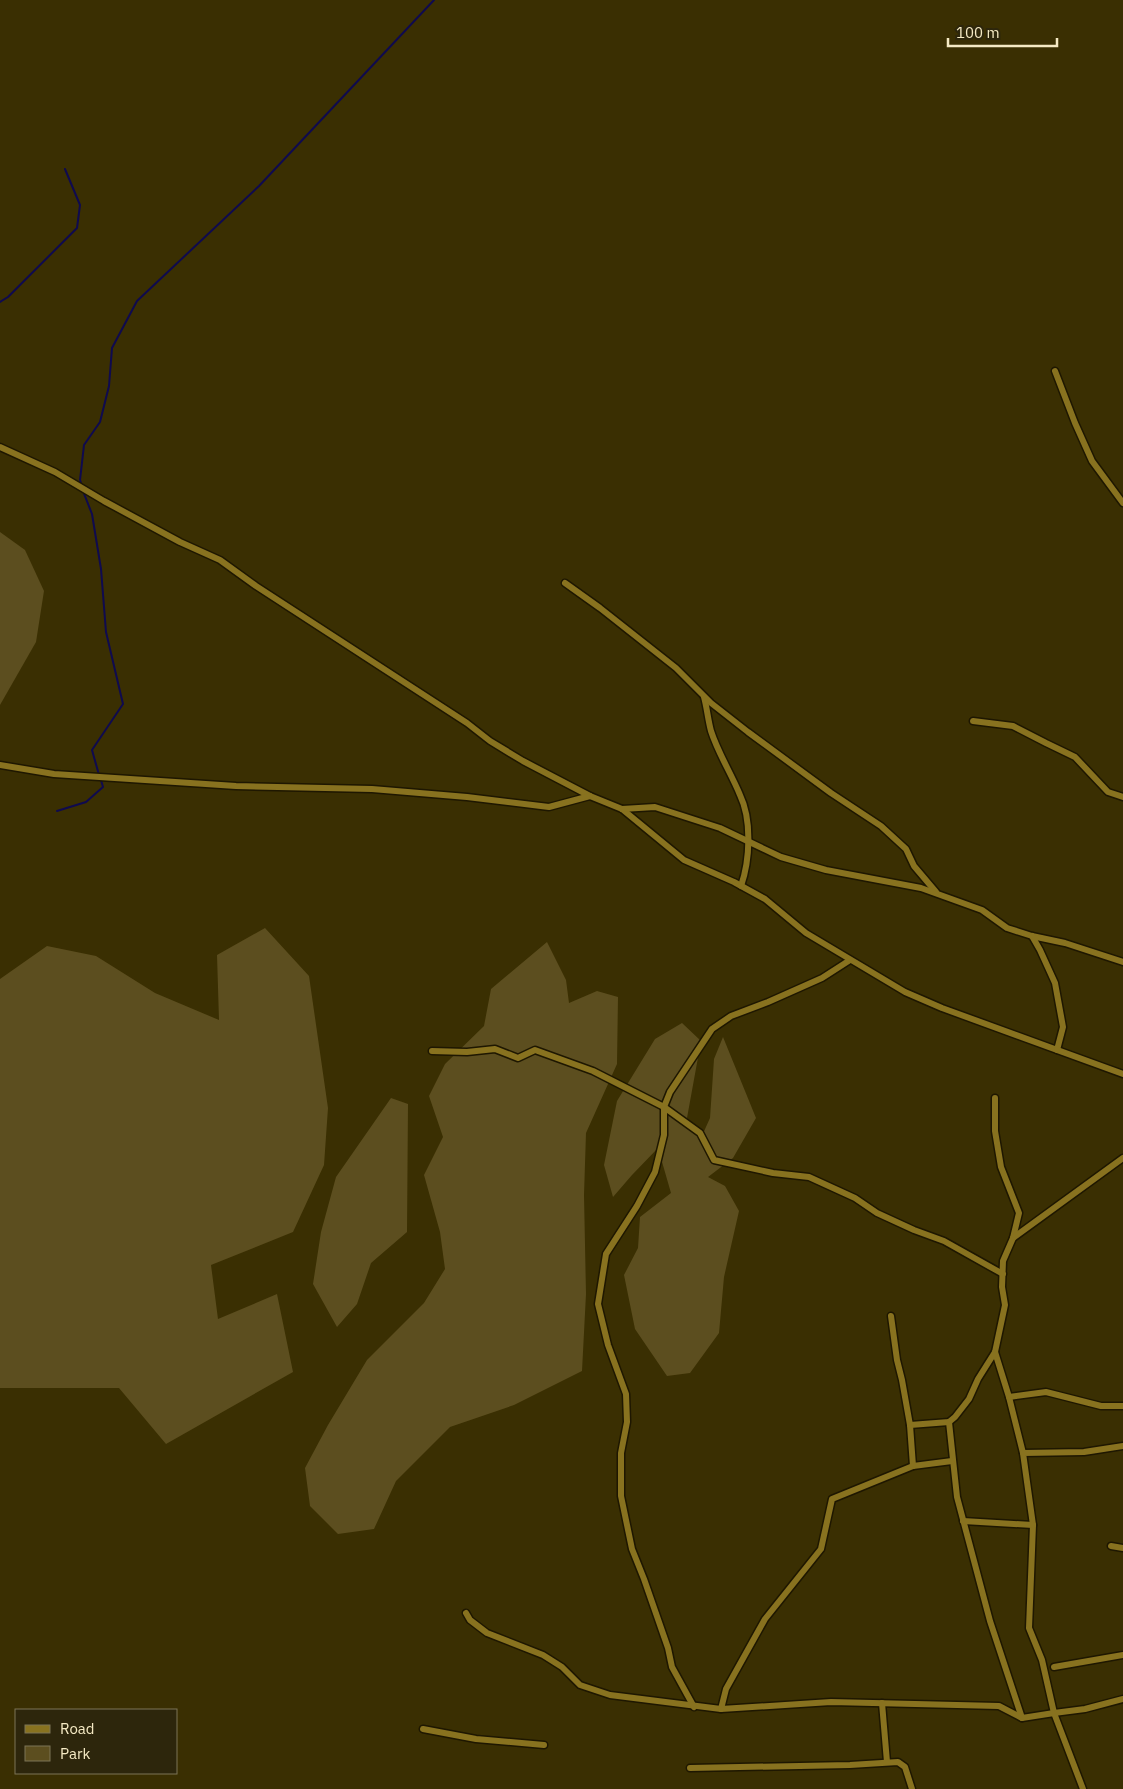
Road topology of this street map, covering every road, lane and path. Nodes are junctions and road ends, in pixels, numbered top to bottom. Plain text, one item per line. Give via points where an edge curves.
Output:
1 (1055, 371) dead end
2 (0, 447) edge
3 (1123, 503) edge
4 (565, 583) dead end
5 (704, 697) junction
6 (973, 721) dead end
7 (0, 765) edge
8 (590, 796) junction
9 (1123, 797) edge
10 (622, 809) junction
11 (748, 841) junction
12 (741, 886) junction
13 (937, 894) junction
14 (1032, 936) junction
15 (850, 960) junction
16 (1123, 962) edge
17 (1057, 1050) junction
18 (432, 1051) dead end
19 (1123, 1074) edge
20 (995, 1098) dead end
21 (664, 1107) junction
22 (1123, 1158) edge
23 (1013, 1238) junction
24 (1003, 1274) junction
25 (891, 1316) dead end
26 (995, 1352) junction
27 (1009, 1397) junction
28 (1123, 1406) edge
29 (949, 1422) junction
30 (910, 1425) junction
31 (1123, 1446) edge
32 (1022, 1453) junction
33 (952, 1462) junction
34 (913, 1466) junction
35 (963, 1520) junction
36 (1033, 1525) junction
37 (1111, 1546) dead end
38 (1123, 1548) edge
39 (466, 1613) dead end
40 (1123, 1654) edge
41 (1054, 1667) dead end
42 (1123, 1699) edge
43 (882, 1703) junction
44 (694, 1707) junction
45 (721, 1710) junction
46 (1054, 1713) junction
47 (1022, 1718) junction
48 (423, 1730) dead end
49 (544, 1745) dead end
50 (888, 1762) junction
51 (690, 1768) dead end
52 (912, 1789) edge
53 (1083, 1789) edge

1 - 3 street via 1092,461
2 - 8 street via 55,472 104,502 220,560 490,741
4 - 5 street via 676,668
5 - 11 street via 711,731 741,796
5 - 13 street via 831,793 881,826 906,849 914,866
6 - 9 street via 1013,726 1075,757 1108,792
7 - 8 street via 54,774 236,786 372,790 549,807
8 - 10 street
10 - 11 street via 655,807 720,828
10 - 12 street via 684,860
11 - 12 street
11 - 13 street via 781,857 826,870
12 - 15 street via 765,899 806,933
13 - 14 street via 982,910 1007,928
14 - 16 street
14 - 17 street via 1055,983 1063,1027
15 - 17 street via 905,992
15 - 21 street via 822,978 731,1016 712,1029 670,1092
17 - 19 street
18 - 21 street via 495,1050 518,1058 535,1050 593,1071
20 - 23 street via 995,1131 1001,1167 1019,1213
21 - 24 street via 700,1133 714,1160 809,1177 855,1198 877,1213 944,1241
21 - 44 street via 664,1134 655,1172 606,1254 598,1304 608,1345 626,1394 621,1496 632,1549 672,1666
22 - 23 street
23 - 24 street via 1003,1261
24 - 26 street via 1005,1305
25 - 30 street
26 - 27 street
26 - 29 street via 969,1399
27 - 28 street via 1046,1392 1101,1406
27 - 32 street
29 - 30 street
29 - 33 street
30 - 34 street
31 - 32 street via 1084,1452
32 - 36 street
33 - 34 street
33 - 35 street
34 - 45 street via 832,1499 821,1549 765,1620 726,1689
35 - 36 street
35 - 47 street via 990,1621
36 - 46 street via 1029,1628 1042,1660
37 - 38 street
39 - 44 street via 487,1633 543,1655 562,1667 580,1685 610,1695
40 - 41 street
42 - 46 street
43 - 45 street via 830,1702
43 - 47 street via 999,1706
43 - 50 street
44 - 45 street
46 - 47 street
46 - 53 street
48 - 49 street
50 - 51 street
50 - 52 street via 904,1765

